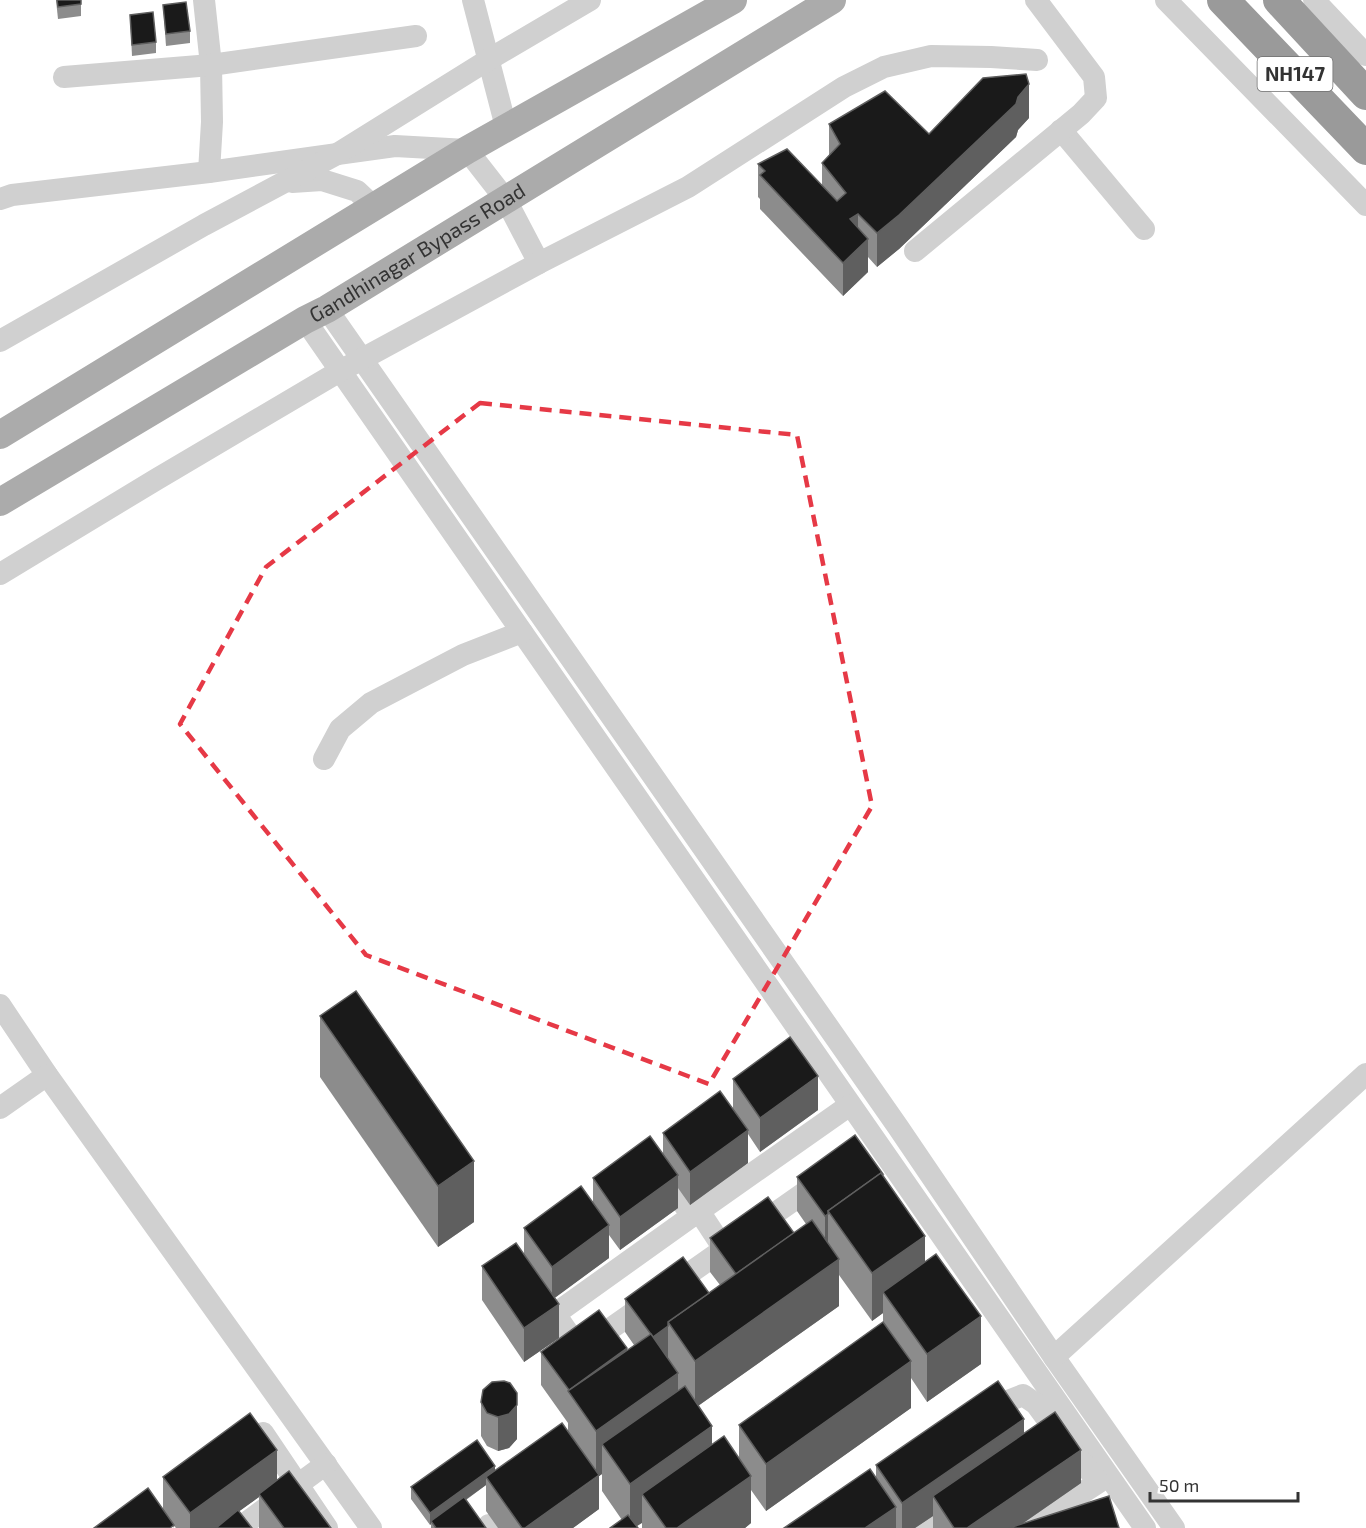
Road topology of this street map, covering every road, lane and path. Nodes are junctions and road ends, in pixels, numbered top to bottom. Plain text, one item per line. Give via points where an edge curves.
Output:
1 (204, 0) edge
2 (472, 0) edge
3 (590, 0) edge
4 (733, 0) edge
5 (832, 0) edge
6 (1036, 0) edge
7 (1166, 0) edge
8 (1223, 0) edge
9 (1279, 0) edge
10 (1314, 0) edge
11 (416, 36) dead end
12 (1366, 55) edge
13 (488, 60) junction
14 (1037, 60) dead end
15 (211, 65) junction
16 (64, 77) dead end
17 (1366, 94) edge
18 (506, 127) junction
19 (1061, 130) junction
20 (1366, 149) edge
21 (467, 150) junction
22 (337, 154) junction
23 (209, 172) junction
24 (281, 183) junction
25 (0, 199) edge
26 (506, 200) junction
27 (1366, 205) edge
28 (374, 207) junction
29 (1144, 229) dead end
30 (915, 251) dead end
31 (540, 263) junction
32 (316, 314) junction
33 (1, 338) edge
34 (362, 360) junction
35 (340, 371) junction
36 (0, 435) edge
37 (0, 502) edge
38 (0, 574) edge
39 (522, 632) junction
40 (324, 759) dead end
41 (0, 1005) edge
42 (1366, 1074) edge
43 (46, 1075) junction
44 (850, 1105) junction
45 (0, 1108) edge
46 (876, 1142) junction
47 (857, 1155) edge
48 (839, 1168) edge
49 (659, 1170) edge
50 (696, 1213) junction
51 (724, 1249) junction
52 (690, 1273) junction
53 (703, 1293) edge
54 (607, 1332) junction
55 (621, 1352) edge
56 (1054, 1357) junction
57 (970, 1428) edge
58 (1065, 1429) junction
59 (244, 1446) edge
60 (1039, 1448) edge
61 (326, 1464) junction
62 (297, 1485) junction
63 (972, 1494) edge
64 (243, 1527) edge
65 (327, 1528) edge
66 (371, 1528) edge
67 (925, 1528) edge
68 (1028, 1528) edge
69 (1145, 1528) edge
70 (1174, 1528) edge

1 - 15 street
2 - 13 street
3 - 13 street
4 - 18 main road
5 - 26 main road, Gandhinagar Bypass Road
6 - 19 street via 1094,77 1096,98
7 - 27 street
8 - 20 highway, NH147
9 - 17 highway, NH147
10 - 12 street
11 - 15 street
13 - 18 street
13 - 22 street
14 - 31 street via 931,56 884,67 844,87 688,187
15 - 16 street
15 - 23 street
18 - 21 main road
19 - 29 street
19 - 30 street
21 - 22 street via 395,146
21 - 26 street
21 - 28 main road
22 - 23 street
22 - 24 street
23 - 25 street
24 - 28 street via 322,180 357,192
24 - 33 street
26 - 31 street
26 - 32 main road, Gandhinagar Bypass Road
28 - 36 main road
31 - 34 street
32 - 34 street
32 - 35 street
32 - 37 main road, Gandhinagar Bypass Road
34 - 35 street
34 - 56 street
35 - 38 street
35 - 39 street
39 - 40 street via 463,655 371,703 340,729
39 - 44 street
41 - 43 street
42 - 56 street
43 - 45 street
43 - 61 street
44 - 46 street
44 - 50 street via 754,1161
46 - 47 street
46 - 58 street
48 - 51 street via 780,1223
49 - 50 street
50 - 51 street
50 - 54 street via 615,1258 550,1306 580,1350
51 - 52 street
52 - 53 street
52 - 54 street
54 - 55 street
56 - 70 street
57 - 58 street via 1023,1395
58 - 60 street
58 - 68 street via 1099,1482
58 - 69 street
59 - 62 street via 263,1433
61 - 62 street
61 - 66 street
62 - 64 street
62 - 65 street
63 - 67 street

